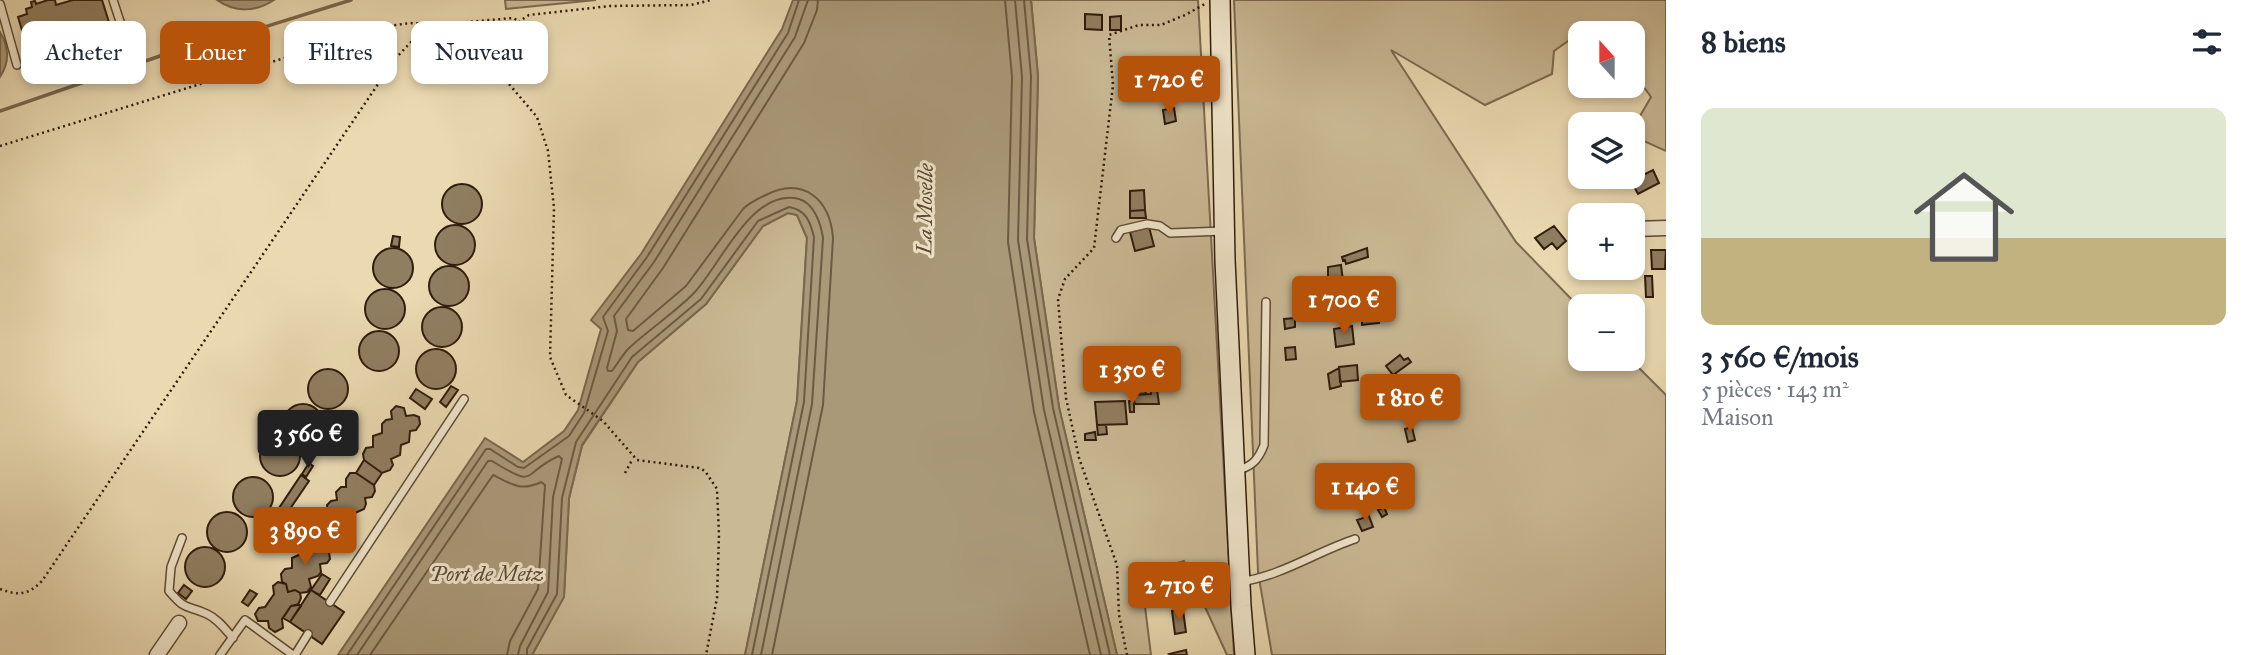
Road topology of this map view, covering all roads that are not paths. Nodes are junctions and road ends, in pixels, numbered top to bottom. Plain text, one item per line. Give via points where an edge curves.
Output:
1 (113, 0) edge
2 (1220, 1) edge
3 (0, 4) edge
4 (120, 21) edge
5 (17, 65) dead end
6 (1666, 228) edge
7 (1645, 229) edge
8 (1224, 231) junction
9 (1116, 238) dead end
10 (1266, 302) dead end
11 (464, 399) dead end
12 (1235, 471) junction
13 (182, 538) dead end
14 (1354, 539) dead end
15 (1240, 582) junction
16 (330, 602) dead end
17 (180, 623) dead end
18 (308, 634) dead end
19 (233, 638) junction
20 (157, 655) edge
21 (220, 655) edge
22 (294, 655) edge
23 (1245, 655) edge

1 - 4 lane
2 - 8 main road
3 - 5 lane
6 - 7 street
8 - 9 lane via 1170,233 1147,224 1121,230
8 - 12 main road
10 - 12 lane via 1264,445 1249,467
11 - 16 lane
12 - 15 main road
13 - 19 lane via 171,567 169,591 182,607 209,615
14 - 15 lane via 1270,576
15 - 23 main road
17 - 20 street
18 - 22 lane
19 - 21 lane
19 - 22 lane via 245,620

